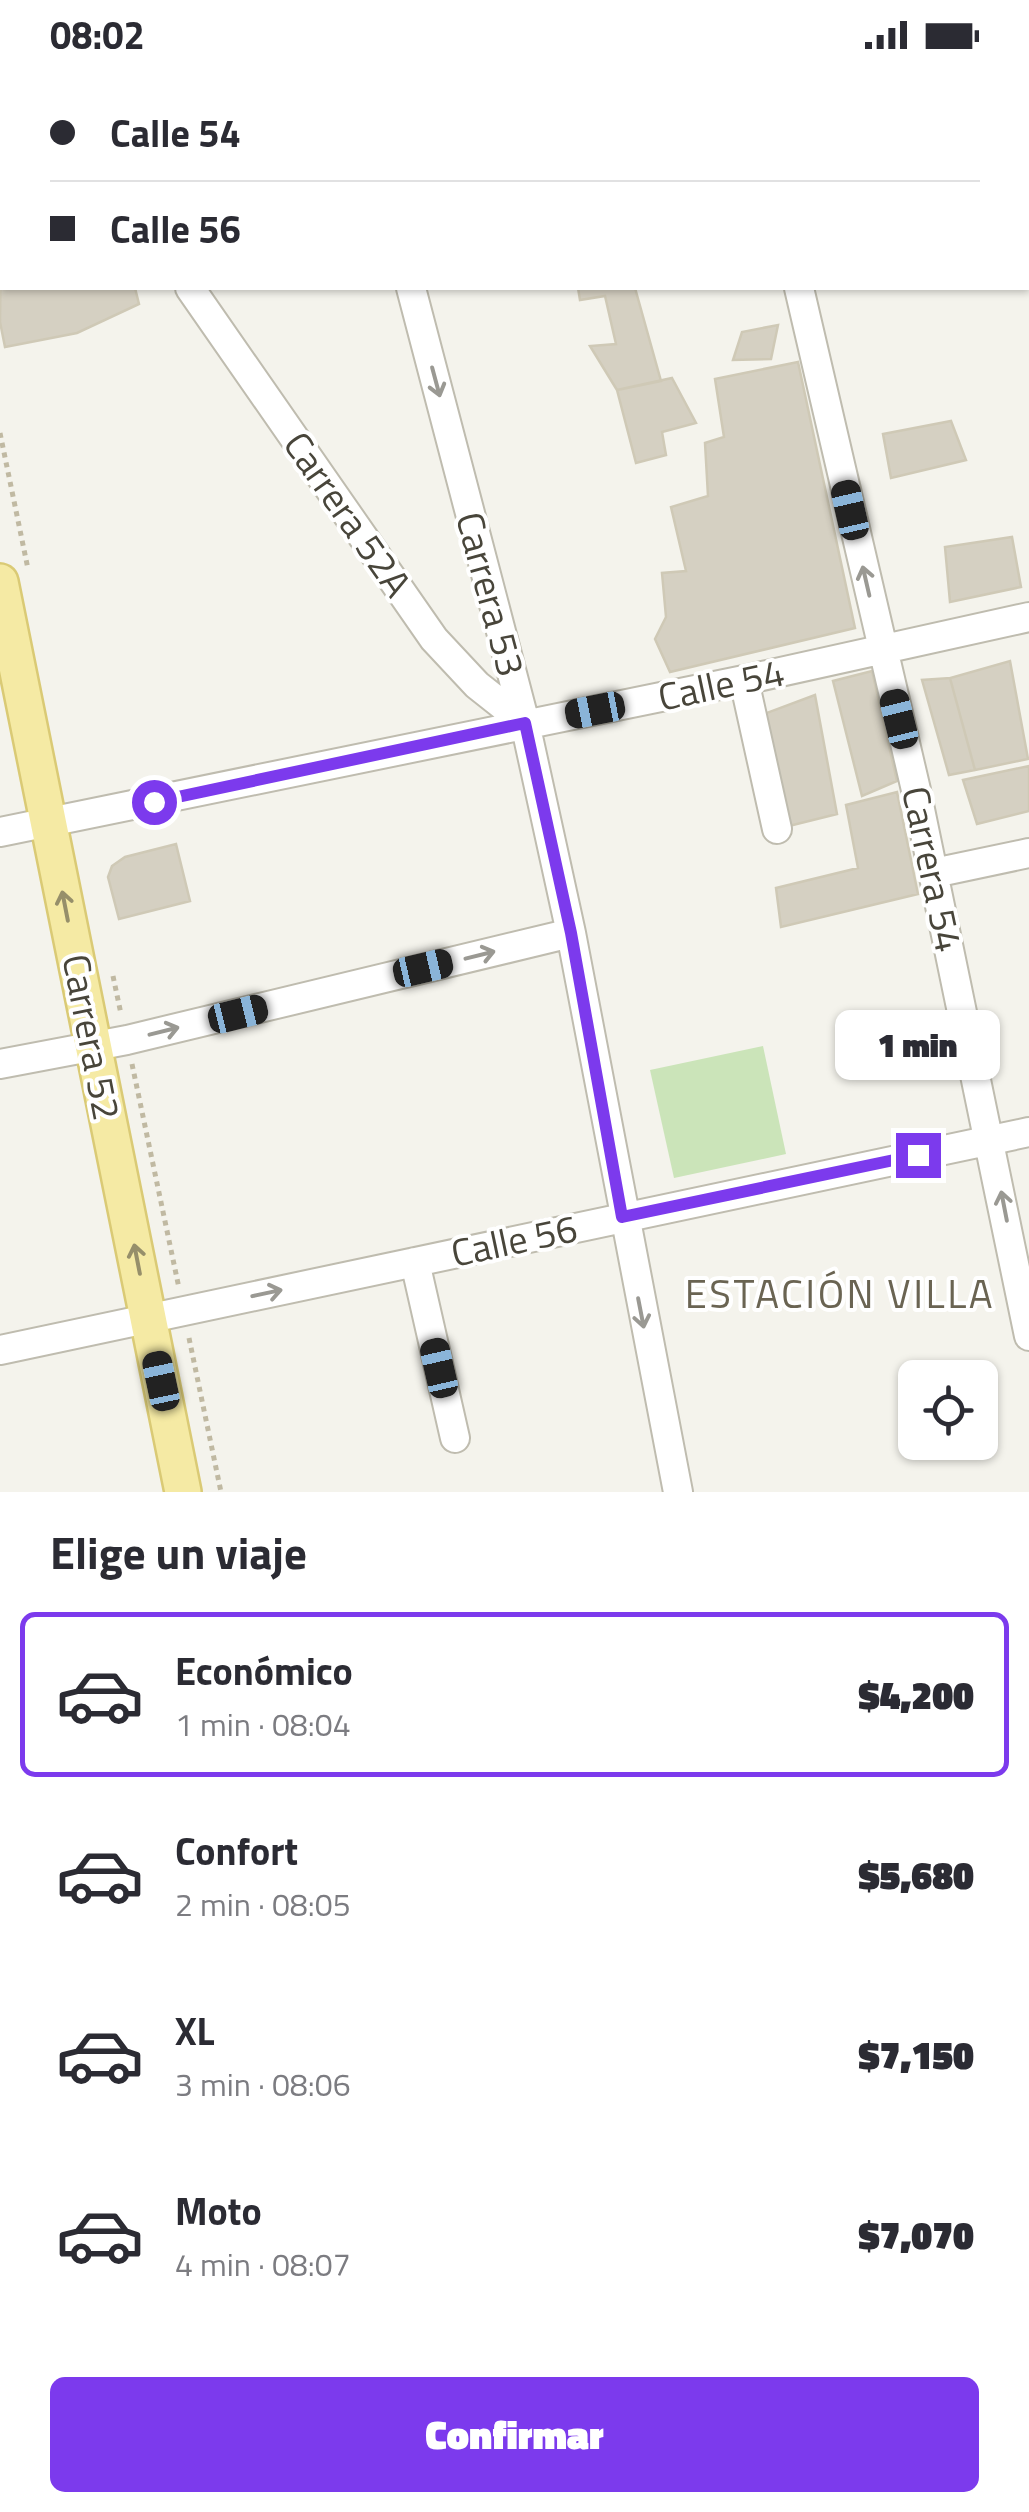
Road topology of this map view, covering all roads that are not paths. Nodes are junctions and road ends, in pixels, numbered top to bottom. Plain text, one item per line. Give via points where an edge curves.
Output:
1 (191, 290) edge
2 (412, 290) edge
3 (799, 290) edge
4 (0, 582) edge
5 (1029, 617) edge
6 (884, 650) junction
7 (744, 680) junction
8 (525, 723) junction
9 (49, 824) junction
10 (778, 829) dead end
11 (0, 832) edge
12 (1029, 853) edge
13 (934, 873) junction
14 (571, 933) junction
15 (94, 1048) junction
16 (0, 1064) edge
17 (1029, 1132) edge
18 (992, 1139) junction
19 (622, 1217) junction
20 (416, 1262) junction
21 (148, 1318) junction
22 (1029, 1336) edge
23 (0, 1350) edge
24 (454, 1438) dead end
25 (184, 1492) edge
26 (678, 1492) edge

1 - 8 street, Carrera 52A via 434,639
2 -> 8 street, Carrera 53
6 -> 3 street, Carrera 54
4 - 9 main road, Carrera 52
5 - 6 street, Calle 54
6 - 7 street, Calle 54
6 - 13 street, Carrera 54
7 - 8 street, Calle 54
7 - 10 street
8 - 9 street, Calle 54
8 - 14 street, Carrera 53
9 - 11 street, Calle 54
15 -> 9 main road, Carrera 52
12 - 13 street
13 - 18 street, Carrera 54
15 -> 14 street
14 - 19 street, Carrera 53
15 - 16 street
21 -> 15 main road, Carrera 52
17 - 18 street, Calle 56
18 - 19 street, Calle 56
22 -> 18 street, Carrera 54
19 - 20 street, Calle 56
19 -> 26 street, Carrera 53
21 -> 20 street, Calle 56
20 - 24 street
21 - 23 street, Calle 56
21 - 25 main road, Carrera 52

